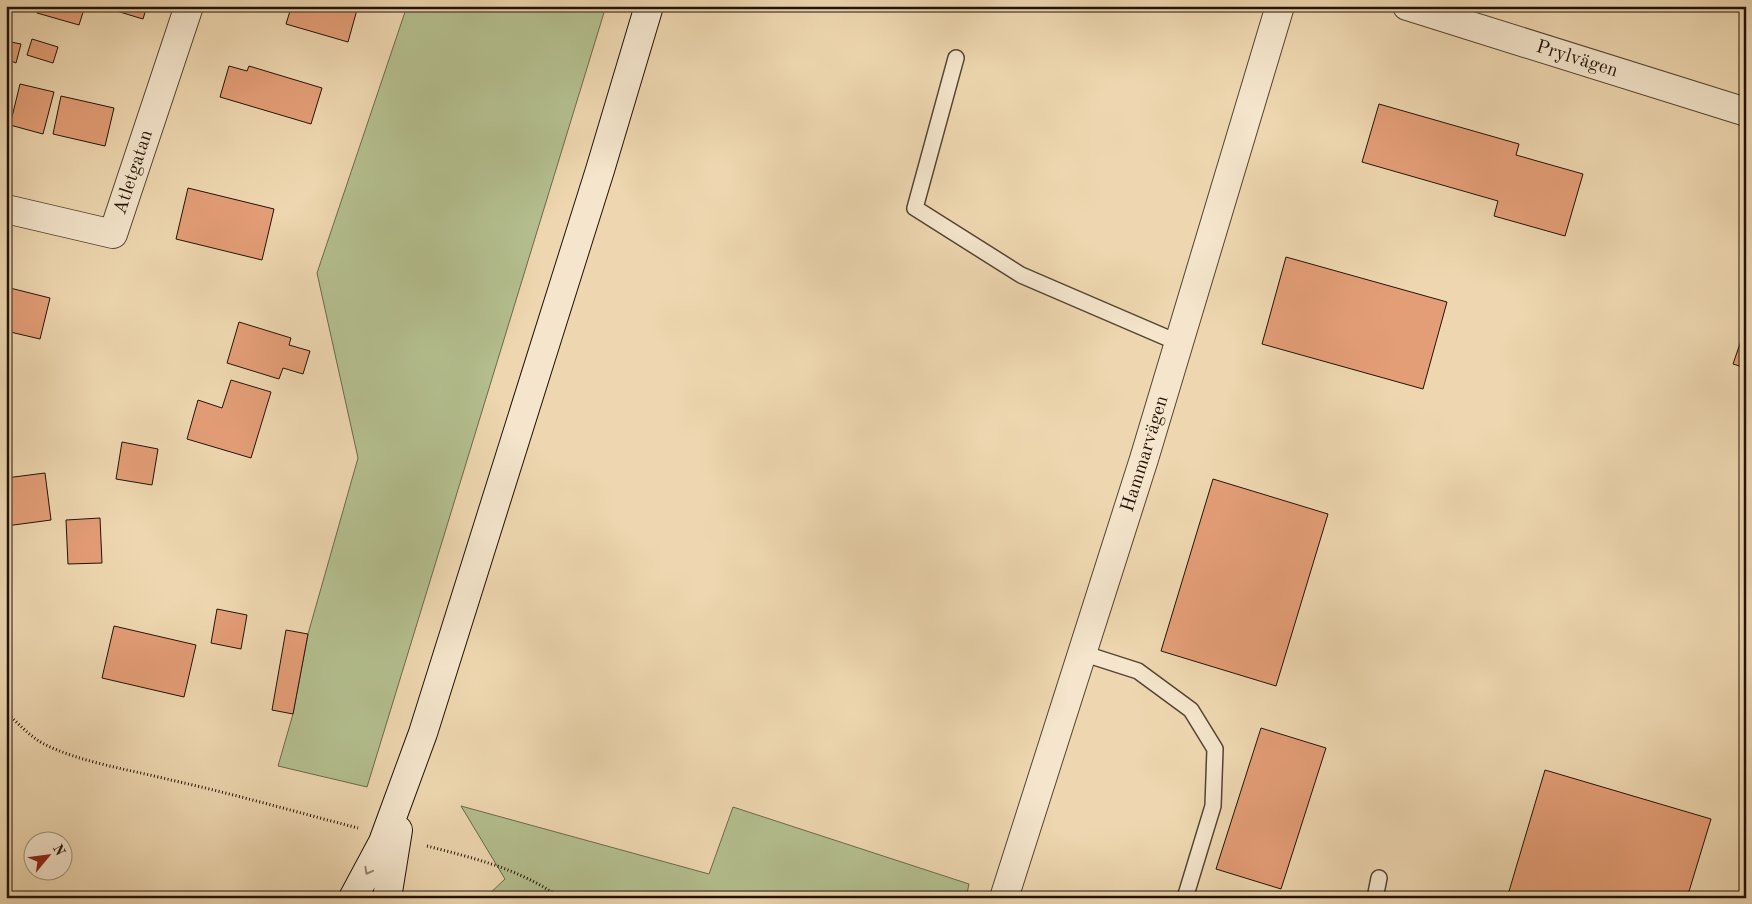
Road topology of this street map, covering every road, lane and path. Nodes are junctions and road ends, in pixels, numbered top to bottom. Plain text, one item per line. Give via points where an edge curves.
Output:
1 (189, 6) edge
2 (649, 6) edge
3 (1280, 6) edge
4 (1407, 6) edge
5 (956, 58) dead end
6 (1746, 112) edge
7 (6, 209) edge
8 (1179, 343) junction
9 (1082, 653) junction
10 (6, 712) edge
11 (407, 778) junction
12 (359, 828) dead end
13 (427, 846) dead end
14 (1379, 878) dead end
15 (353, 898) edge
16 (387, 898) edge
17 (560, 898) edge
18 (1004, 898) edge
19 (1185, 898) edge
20 (1375, 898) edge

1 - 7 street, Atletgatan via 113,234
2 - 11 street
3 - 8 street, Hammarvägen
4 - 6 street, Prylvägen
5 - 8 lane via 915,208 1021,275
8 - 9 street, Hammarvägen
9 - 18 street, Hammarvägen
9 - 19 lane via 1138,671 1192,710 1215,749 1213,806
10 - 12 path via 34,738 59,751
11 -> 15 street via 383,842
11 - 16 street
13 - 17 path via 510,870
14 - 20 lane

